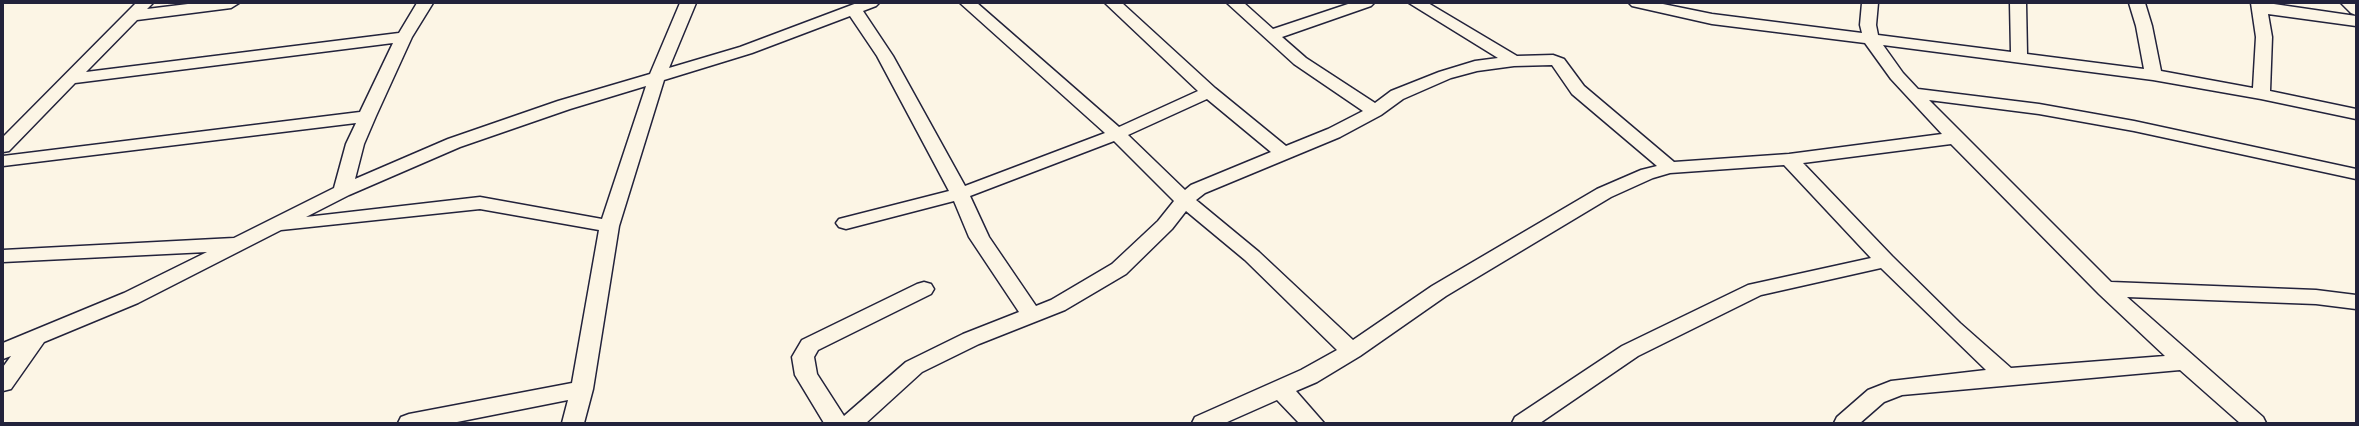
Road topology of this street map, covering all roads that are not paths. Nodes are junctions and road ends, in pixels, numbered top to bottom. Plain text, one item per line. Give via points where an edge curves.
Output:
1 (145, 3) edge
2 (231, 3) edge
3 (425, 3) edge
4 (688, 3) edge
5 (968, 3) edge
6 (1113, 3) edge
7 (1235, 3) edge
8 (1366, 3) edge
9 (1417, 3) edge
10 (1637, 3) edge
11 (1870, 3) edge
12 (2018, 3) edge
13 (2137, 3) edge
14 (2349, 3) edge
15 (863, 6) edge
16 (2260, 6) edge
17 (2356, 10) edge
18 (131, 16) junction
19 (2356, 21) edge
20 (1271, 35) junction
21 (404, 37) junction
22 (1871, 40) junction
23 (2019, 59) junction
24 (1514, 61) junction
25 (2153, 75) junction
26 (658, 77) junction
27 (69, 79) junction
28 (1209, 92) junction
29 (1913, 93) junction
30 (2262, 94) junction
31 (1374, 111) junction
32 (2356, 114) edge
33 (367, 116) junction
34 (1117, 134) junction
35 (1955, 138) junction
36 (3, 147) edge
37 (1283, 153) junction
38 (1789, 159) junction
39 (3, 161) edge
40 (1670, 168) junction
41 (2356, 174) edge
42 (342, 191) junction
43 (960, 194) junction
44 (1184, 200) junction
45 (846, 224) dead end
46 (272, 226) junction
47 (609, 226) junction
48 (238, 244) junction
49 (3, 256) edge
50 (1884, 261) junction
51 (924, 289) dead end
52 (2106, 289) junction
53 (2356, 302) edge
54 (1031, 315) junction
55 (36, 338) junction
56 (3, 351) edge
57 (1352, 351) junction
58 (2185, 362) junction
59 (2006, 376) junction
60 (3, 383) edge
61 (582, 389) junction
62 (1281, 390) junction
63 (409, 423) edge
64 (573, 423) edge
65 (836, 423) edge
66 (851, 423) edge
67 (1203, 423) edge
68 (1313, 423) edge
69 (1523, 423) edge
70 (1845, 423) edge
71 (2255, 423) edge

1 - 18 street
2 - 18 street
3 - 21 street
4 - 26 street
5 - 34 street
6 - 28 street
7 - 20 street
8 - 20 street
9 - 24 street
10 - 22 street via 1712,19
11 - 22 street via 1868,25
12 - 23 street
13 - 25 street
14 - 17 street
15 - 26 street via 746,50
15 - 43 street via 885,56
16 - 19 street
16 - 30 street via 2264,37
18 - 27 street
20 - 31 street via 1300,61
21 - 27 street
21 - 33 street
22 - 23 street
22 - 29 street
23 - 25 street
24 - 31 street via 1475,66 1424,82 1397,95
24 - 40 street via 1558,62 1578,90
25 - 30 street
26 - 42 street via 454,143
26 - 47 street
27 - 36 street
28 - 34 street
28 - 37 street
29 - 35 street
29 - 41 street via 2039,109 2134,126
30 - 32 street
31 - 37 street via 1334,134
33 - 39 street
33 - 42 street via 355,144
34 - 43 street
34 - 44 street
35 - 38 street
35 - 52 street
37 - 44 street via 1198,189
38 - 40 street
38 - 50 street via 1860,232
40 - 57 street via 1647,174 1604,193 1439,291
42 - 46 street
43 - 45 street
43 - 54 street via 979,237
44 - 54 street via 1165,225 1119,269 1058,305
44 - 57 street via 1252,256
46 - 47 street via 480,203
46 - 48 street
47 - 61 street
48 - 49 street
48 - 55 street via 131,298
50 - 59 street
50 - 69 street via 1756,290 1630,351
51 - 65 street via 810,345 803,357 806,375
52 - 53 street via 2316,297
52 - 58 street
54 - 66 street via 971,339 914,367
55 - 56 street
55 - 60 street
57 - 62 street
58 - 59 street
58 - 71 street
59 - 70 street via 1899,387 1876,396
61 - 63 street
61 - 64 street
62 - 67 street
62 - 68 street

